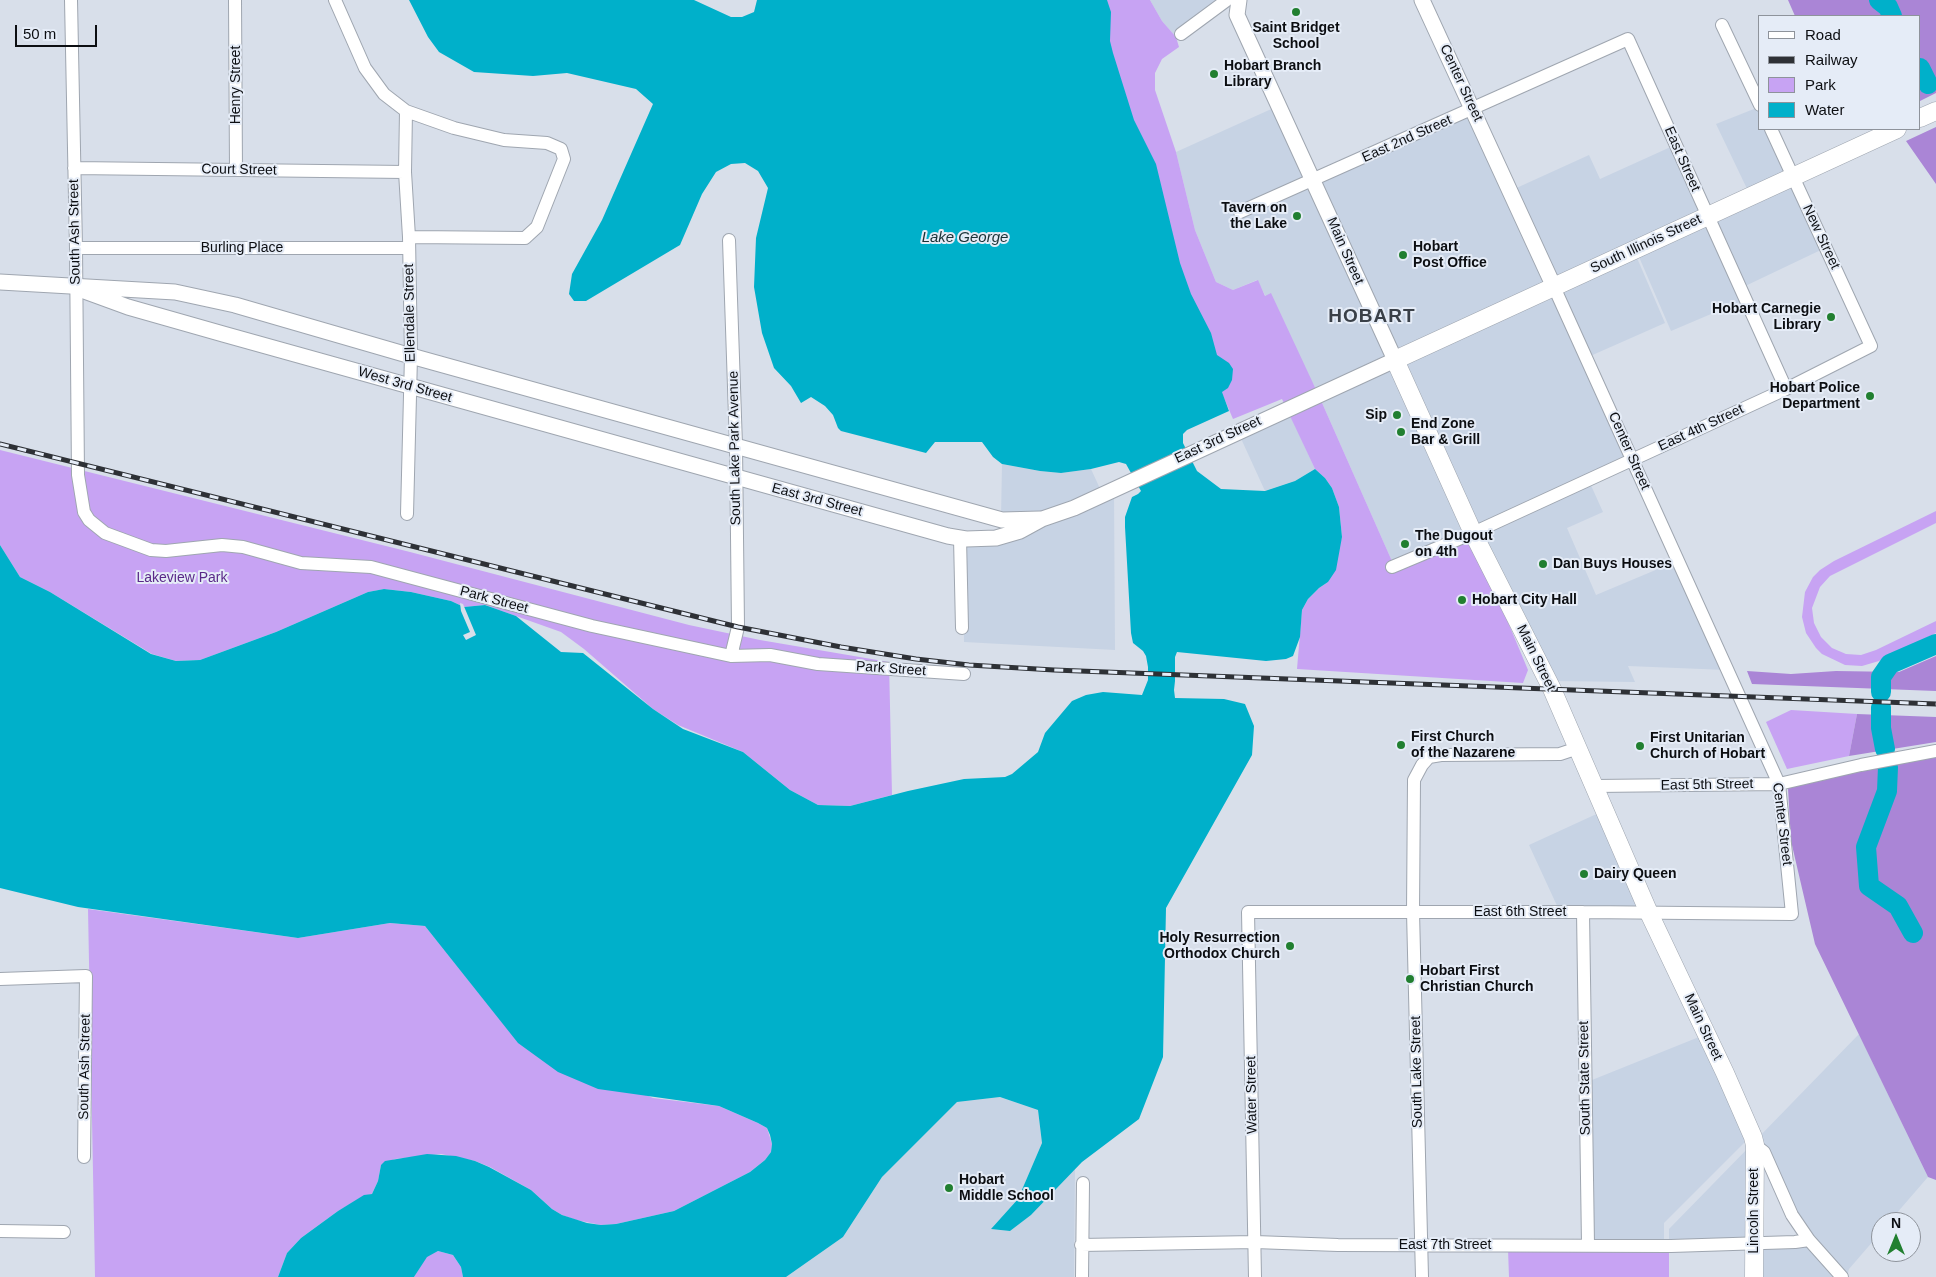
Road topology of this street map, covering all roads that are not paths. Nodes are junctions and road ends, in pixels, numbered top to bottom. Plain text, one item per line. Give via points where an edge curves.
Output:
1 (71, 0) edge
2 (235, 0) edge
3 (335, 0) edge
4 (1227, 0) edge
5 (1239, 0) edge
6 (1422, 0) edge
7 (1722, 25) dead end
8 (1181, 34) dead end
9 (1628, 39) joint
10 (1758, 101) edge
11 (1473, 109) junction
12 (406, 111) junction
13 (1936, 111) edge
14 (1921, 118) edge
15 (1771, 130) edge
16 (1895, 130) edge
17 (74, 168) junction
18 (236, 170) junction
19 (405, 172) junction
20 (1793, 176) junction
21 (1313, 180) junction
22 (1240, 212) dead end
23 (1708, 216) junction
24 (729, 240) dead end
25 (408, 242) junction
26 (76, 248) junction
27 (0, 282) edge
28 (1554, 287) junction
29 (76, 288) junction
30 (1871, 346) joint
31 (411, 356) junction
32 (1394, 360) junction
33 (411, 386) junction
34 (1786, 389) junction
35 (736, 446) junction
36 (1633, 460) junction
37 (78, 464) joint
38 (736, 478) junction
39 (407, 514) dead end
40 (1042, 519) junction
41 (1473, 533) junction
42 (960, 538) junction
43 (1392, 567) dead end
44 (962, 628) dead end
45 (730, 656) junction
46 (964, 674) dead end
47 (1578, 748) junction
48 (1936, 751) edge
49 (1779, 784) junction
50 (1595, 786) junction
51 (1248, 912) joint
52 (1413, 912) junction
53 (1583, 912) junction
54 (1649, 913) junction
55 (1792, 914) joint
56 (0, 979) edge
57 (1755, 1145) junction
58 (84, 1157) dead end
59 (1083, 1183) dead end
60 (0, 1231) edge
61 (64, 1232) dead end
62 (1809, 1240) junction
63 (1255, 1242) junction
64 (1754, 1243) junction
65 (1588, 1244) junction
66 (1082, 1245) junction
67 (1422, 1245) junction
68 (1082, 1277) edge
69 (1255, 1277) edge
70 (1422, 1277) edge
71 (1754, 1277) edge
72 (1842, 1277) edge

1 - 17 street, South Ash Street
2 - 18 street, Henry Street
3 - 12 street via 365,68 384,94
4 - 8 street
5 - 21 street, Main Street via 1237,15
6 - 11 street, Center Street
7 - 10 street
9 - 11 street, East 2nd Street
9 - 23 street, East Street
11 - 21 street, East 2nd Street
11 - 28 street, Center Street
12 - 19 street, Ellendale Street
12 - 25 street, Burling Place via 454,128 504,140 548,143 561,149 564,158 537,227 525,238
13 - 14 main road
15 - 20 street, New Street
16 - 20 main road, South Illinois Street
17 - 18 street, Court Street
17 - 26 street, South Ash Street
18 - 19 street, Court Street
19 - 25 street, Ellendale Street
20 - 23 main road, South Illinois Street
20 - 30 street, New Street
21 - 22 street, East 2nd Street
21 - 32 street, Main Street
23 - 28 main road, South Illinois Street
23 - 34 street, East Street
24 - 35 street, South Lake Park Avenue
25 - 26 street, Burling Place
25 - 31 street, Ellendale Street
26 - 29 street, South Ash Street
27 - 29 street, West 3rd Street
28 - 32 main road, South Illinois Street
28 - 36 street, Center Street
29 - 31 street, West 3rd Street via 175,292 235,305
29 - 33 street, West 3rd Street via 128,306
29 - 37 street, South Ash Street
30 - 34 street, East 4th Street
31 - 33 street, Ellendale Street
31 - 35 street, West 3rd Street
32 - 40 street, East 3rd Street via 1074,508
32 - 41 main road, Main Street
33 - 38 street, West 3rd Street
33 - 39 street, Ellendale Street
34 - 36 street, East 4th Street
35 - 38 street, South Lake Park Avenue
35 - 40 street, East 3rd Street via 1002,520
36 - 41 street, East 4th Street
36 - 49 street, Center Street
37 - 45 street, Park Street via 80,494 89,520 105,533 151,550 222,545 301,562 371,566 592,626
38 - 42 street, East 3rd Street
38 - 45 street, South Lake Park Avenue via 738,627
40 - 42 street, East 3rd Street via 1020,531 996,538
41 - 43 street, East 4th Street
41 - 47 main road, Main Street
42 - 44 street
45 - 46 street, Park Street via 770,655 818,664
47 - 50 main road, Main Street
47 - 52 street, South Lake Street via 1560,754 1429,757 1414,780
48 - 49 street, East 5th Street
49 - 50 street, East 5th Street
49 - 55 street, Center Street
50 - 54 main road, Main Street
51 - 52 street, East 6th Street
51 - 63 street, Water Street
52 - 53 street, East 6th Street
52 - 67 street, South Lake Street
53 - 54 street, East 6th Street
53 - 65 street, South State Street
54 - 55 street, East 6th Street
54 - 57 main road, Main Street
56 - 58 street, South Ash Street via 86,976
57 - 62 street, Main Street via 1764,1152 1782,1195
57 - 64 main road, Lincoln Street
59 - 66 street
60 - 61 street
62 - 64 street, East 7th Street
62 - 72 street, Main Street
63 - 66 street, East 7th Street
63 - 67 street, East 7th Street
63 - 69 street, Water Street
64 - 65 street, East 7th Street
64 - 71 main road, Lincoln Street
65 - 67 street, East 7th Street
66 - 68 street
67 - 70 street, South Lake Street

